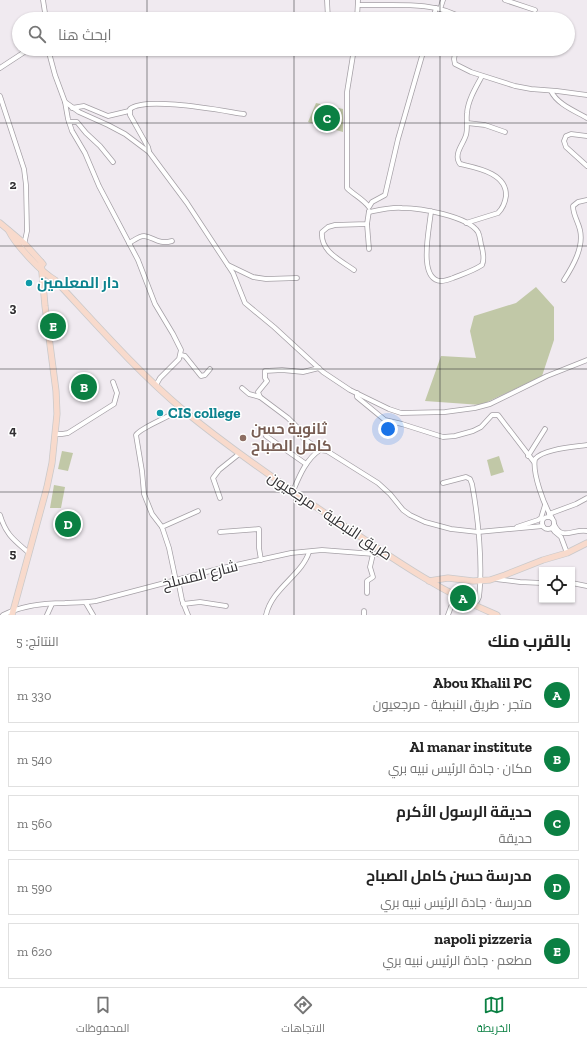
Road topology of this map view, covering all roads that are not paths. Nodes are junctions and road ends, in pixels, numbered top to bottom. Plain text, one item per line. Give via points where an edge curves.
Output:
1 (43, 0) edge
2 (327, 0) edge
3 (358, 0) edge
4 (402, 0) edge
5 (443, 0) edge
6 (505, 0) edge
7 (358, 5) junction
8 (401, 6) junction
9 (438, 9) junction
10 (535, 10) dead end
11 (45, 12) edge
12 (328, 12) edge
13 (358, 12) edge
14 (436, 12) edge
15 (446, 12) edge
16 (18, 56) edge
17 (50, 56) edge
18 (353, 56) edge
19 (422, 56) edge
20 (455, 56) edge
21 (0, 68) edge
22 (482, 76) junction
23 (551, 91) junction
24 (587, 95) edge
25 (0, 96) edge
26 (65, 102) junction
27 (72, 108) junction
28 (129, 111) junction
29 (244, 114) dead end
30 (587, 118) edge
31 (69, 122) junction
32 (467, 123) junction
33 (505, 132) dead end
34 (587, 136) edge
35 (149, 152) junction
36 (113, 162) dead end
37 (587, 166) edge
38 (587, 200) edge
39 (369, 207) junction
40 (431, 211) junction
41 (369, 212) junction
42 (0, 223) edge
43 (466, 223) junction
44 (367, 224) junction
45 (172, 241) dead end
46 (129, 243) junction
47 (23, 246) junction
48 (369, 249) dead end
49 (40, 263) junction
50 (227, 265) junction
51 (354, 270) dead end
52 (297, 278) dead end
53 (564, 280) dead end
54 (181, 354) junction
55 (587, 360) edge
56 (319, 368) junction
57 (210, 369) dead end
58 (113, 382) dead end
59 (156, 385) junction
60 (242, 388) dead end
61 (357, 393) junction
62 (260, 397) junction
63 (181, 408) junction
64 (545, 429) dead end
65 (55, 434) junction
66 (266, 436) dead end
67 (587, 445) edge
68 (320, 450) junction
69 (239, 454) junction
70 (528, 456) junction
71 (534, 462) junction
72 (306, 464) junction
73 (442, 483) dead end
74 (293, 492) junction
75 (220, 498) dead end
76 (587, 498) edge
77 (545, 505) junction
78 (198, 511) dead end
79 (0, 515) edge
80 (551, 516) junction
81 (543, 518) junction
82 (543, 526) junction
83 (553, 526) junction
84 (162, 527) junction
85 (515, 528) junction
86 (587, 531) edge
87 (220, 532) dead end
88 (478, 532) junction
89 (587, 543) edge
90 (309, 552) junction
91 (29, 553) junction
92 (568, 553) junction
93 (373, 554) junction
94 (387, 555) junction
95 (262, 560) junction
96 (494, 578) junction
97 (177, 581) junction
98 (428, 581) junction
99 (480, 581) junction
100 (539, 582) edge
101 (575, 584) edge
102 (587, 586) edge
103 (367, 593) dead end
104 (455, 596) junction
105 (86, 603) junction
106 (52, 604) junction
107 (184, 604) junction
108 (474, 604) junction
109 (226, 606) dead end
110 (12, 613) edge
111 (488, 613) edge
112 (3, 615) edge
113 (47, 615) edge
114 (92, 615) edge
115 (188, 615) edge
116 (266, 615) edge
117 (448, 615) edge
118 (497, 615) edge

1 - 11 street
2 - 12 street
3 - 7 street
4 - 8 street
5 - 9 street
6 - 10 street
7 - 8 street
7 - 13 street
8 - 9 street
9 - 14 street
9 - 15 street
16 - 21 street
17 - 26 street
18 - 39 street via 347,92 347,188 364,200
19 - 39 street via 385,195 372,202
20 - 22 street via 458,67
22 - 23 street via 515,86
22 - 32 street via 469,104
23 - 24 street
23 - 30 street via 559,100
25 - 47 street via 24,169 27,231
26 - 27 street
26 - 31 street
27 - 28 street via 84,106 111,116
27 - 35 street via 125,134
28 - 29 street via 138,105 162,104
28 - 35 street
31 - 36 street via 77,122
31 - 46 street
32 - 33 street via 486,125
32 - 43 street via 458,161 460,164 494,175 504,184 506,196 498,213
34 - 37 street via 572,134 566,136 564,141 566,147
35 - 50 street via 187,203
38 - 53 street via 573,206 581,237 575,260
39 - 41 street
40 - 41 street via 402,207
40 - 43 street
40 - 43 street via 426,262 430,275 437,280 445,280 482,266 484,256 479,237 475,229
41 - 44 street
42 - 47 main road, طريق النبطية - مرجعيون via 13,233
44 - 48 street
44 - 51 street via 335,225 322,232 324,247
45 - 46 street via 162,242 145,236
46 - 54 street via 155,304 179,345
47 - 49 main road, طريق النبطية - مرجعيون
49 - 59 main road, طريق النبطية - مرجعيون
49 - 65 main road via 39,277 44,296 56,391
50 - 52 street via 253,277
50 - 56 street via 236,278 245,303
54 - 57 street via 201,376
54 - 59 street
55 - 61 street via 490,404 470,410 401,413 389,410
56 - 61 street
56 - 62 street via 303,372 265,372 267,382 258,392
58 - 65 street via 117,393 114,404 68,432
59 - 63 main road, طريق النبطية - مرجعيون
60 - 62 street via 249,394
61 - 70 street via 357,397 385,420 443,437 473,431 481,427 492,415 498,415
62 - 68 street via 284,414 298,428 303,438
63 - 69 main road, طريق النبطية - مرجعيون
63 - 84 street via 169,417 142,429 136,435 144,494 152,514
64 - 70 street
65 - 91 main road via 47,487
66 - 72 street
67 - 71 street via 543,453
68 - 72 street
68 - 88 street via 327,451 378,483 410,515 452,530
69 - 74 main road, طريق النبطية - مرجعيون
69 - 75 street via 213,478
70 - 71 street
71 - 77 street
72 - 74 street
73 - 88 street via 464,478 471,481
74 - 94 main road, طريق النبطية - مرجعيون
76 - 80 street
77 - 80 street
77 - 81 street
78 - 84 street
79 - 91 street via 5,530
80 - 81 street
80 - 83 street
81 - 82 street
81 - 85 street
82 - 83 street via 548,529
82 - 85 street
83 - 86 street via 562,533
83 - 92 street
84 - 97 street
85 - 88 street
87 - 95 street via 259,529
88 - 99 street
89 - 92 main road
90 - 93 street, شارع المسلخ via 332,550
90 - 95 street, شارع المسلخ via 291,553
90 - 116 street via 304,563 275,595
91 - 110 main road
92 - 96 main road
93 - 94 street, شارع المسلخ
93 - 103 street via 370,567 373,576 368,580
94 - 98 main road, طريق النبطية - مرجعيون
95 - 97 street, شارع المسلخ
96 - 99 main road
96 - 100 street
97 - 105 street, شارع المسلخ
97 - 107 street
98 - 99 main road via 448,578
98 - 104 main road, طريق النبطية - مرجعيون
99 - 108 street via 477,601
101 - 102 street
104 - 108 main road, طريق النبطية - مرجعيون
104 - 117 street
105 - 106 street, شارع المسلخ
105 - 114 street
106 - 110 street, شارع المسلخ
106 - 113 street
107 - 109 street via 200,602
107 - 115 street
108 - 111 main road, طريق النبطية - مرجعيون
110 - 112 street, شارع المسلخ
111 - 118 main road, طريق النبطية - مرجعيون

